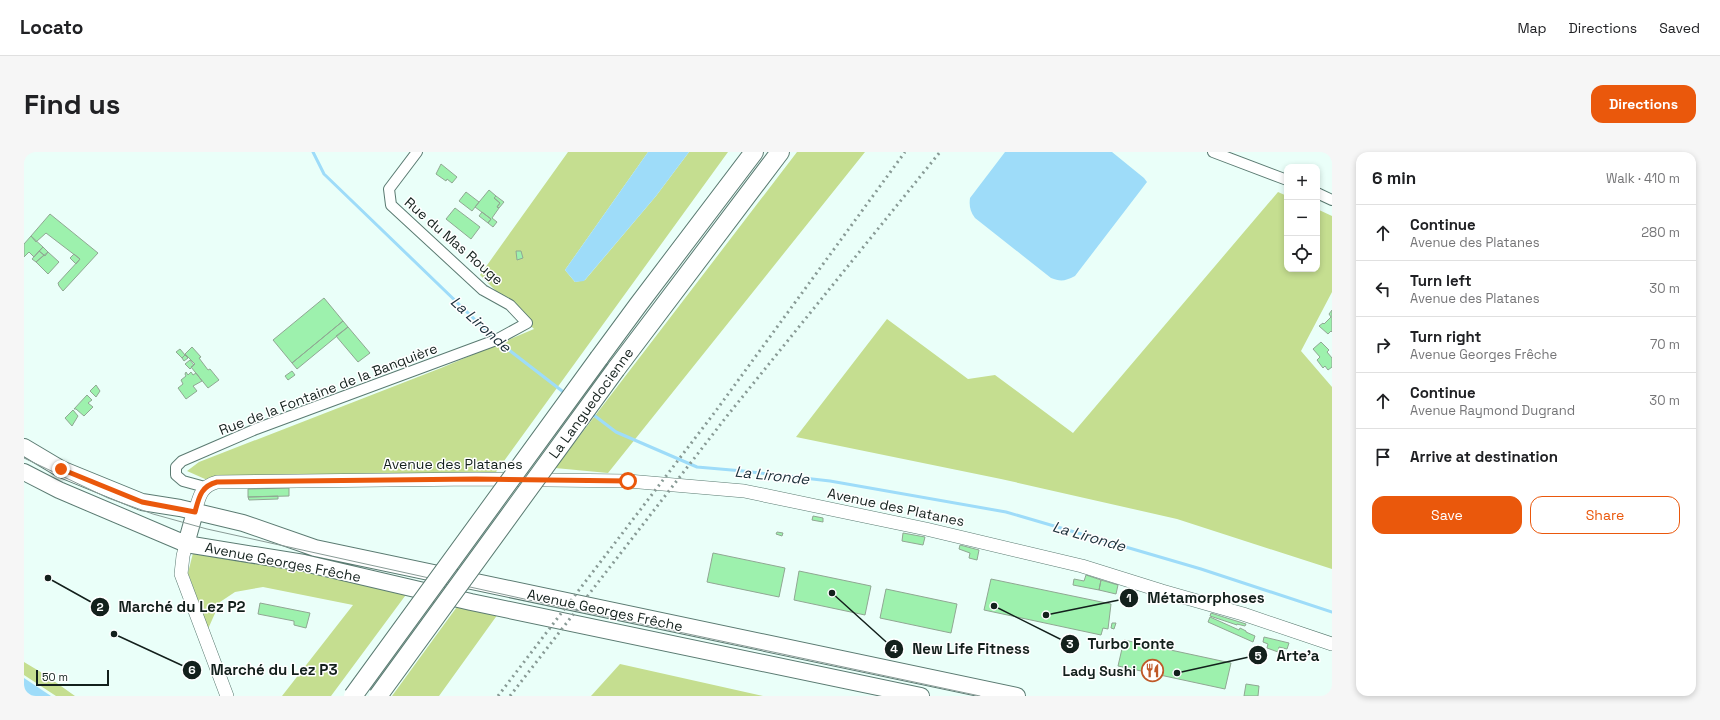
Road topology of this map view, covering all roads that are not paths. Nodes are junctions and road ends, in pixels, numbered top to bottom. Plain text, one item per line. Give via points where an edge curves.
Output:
1 (417, 152) edge
2 (754, 152) edge
3 (780, 152) edge
4 (1213, 152) edge
5 (1284, 179) edge
6 (1320, 194) edge
7 (1332, 200) edge
8 (527, 323) joint
9 (24, 447) edge
10 (24, 472) edge
11 (205, 487) junction
12 (195, 512) junction
13 (186, 544) junction
14 (1332, 644) edge
15 (226, 696) edge
16 (352, 696) edge
17 (378, 696) edge
18 (921, 696) edge
19 (1018, 696) edge

1 - 8 street, Rue du Mas Rouge via 389,189 391,205 483,290 510,305
2 - 16 highway, La Languedocienne, bridge via 638,305
3 - 17 highway, La Languedocienne, bridge via 616,369
4 - 5 street
6 - 7 street
8 - 11 street, Rue de la Fontaine de la Banquière via 496,340 256,429 182,461 176,467 176,474 183,481
9 - 12 main road, Avenue Georges Frêche via 61,469 142,502
10 - 13 main road, Avenue Georges Frêche via 59,490
11 - 12 street via 201,491
11 - 14 street, Avenue des Platanes via 217,482 476,479 628,481 744,491 926,529 1082,566 1243,614
12 - 13 main road, Avenue Georges Frêche
12 - 19 main road, Avenue Georges Frêche via 243,523 315,548
13 - 15 street via 181,574
13 - 18 main road, Avenue Georges Frêche via 304,563 471,602

